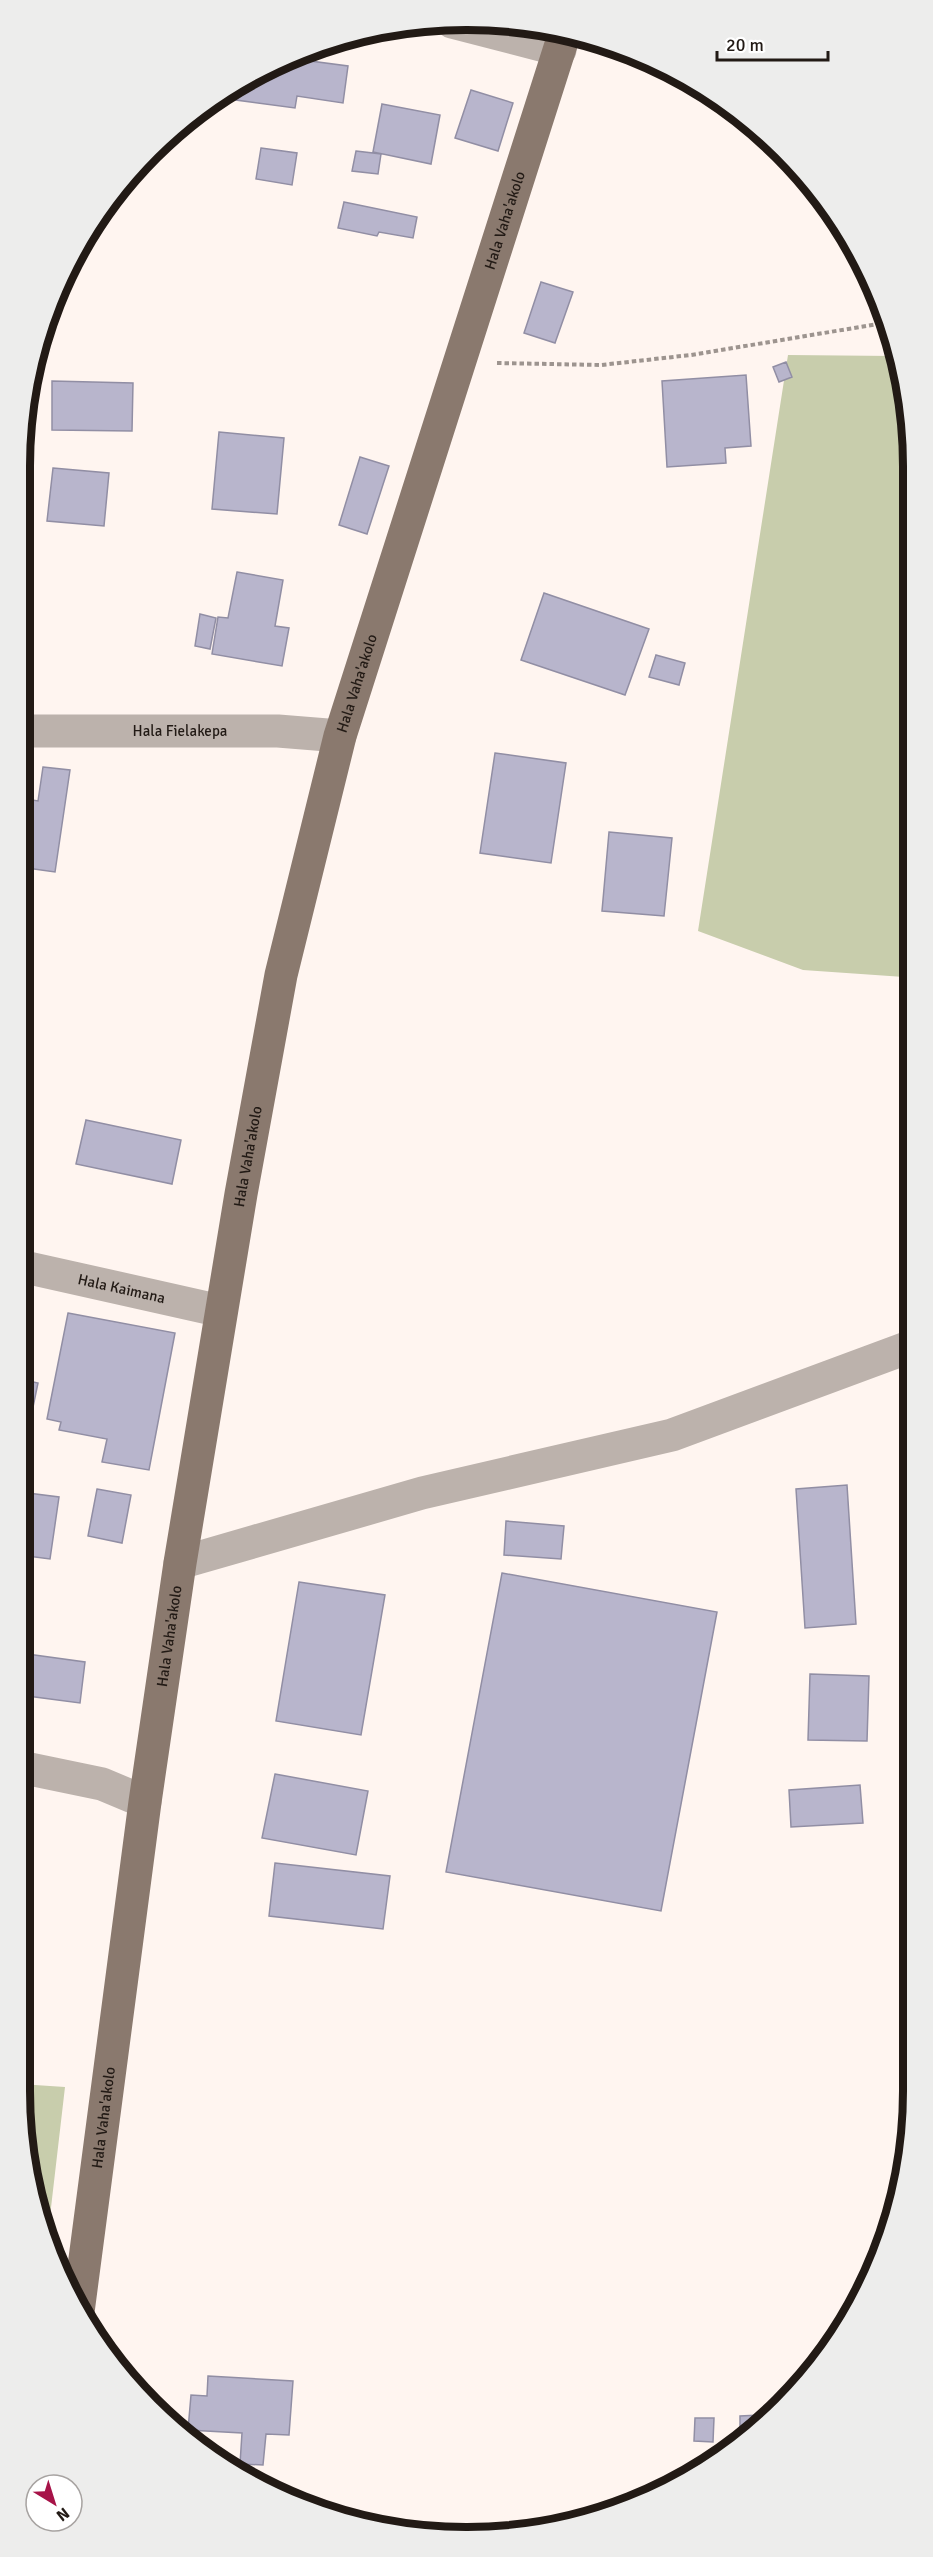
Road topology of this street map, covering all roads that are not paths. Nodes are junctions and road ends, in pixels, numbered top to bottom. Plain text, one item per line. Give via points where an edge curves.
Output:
1 (519, 34) edge
2 (562, 41) edge
3 (30, 731) edge
4 (340, 736) junction
5 (30, 1268) edge
6 (221, 1311) junction
7 (903, 1349) edge
8 (180, 1563) junction
9 (30, 1769) edge
10 (145, 1802) junction
11 (80, 2294) edge

1 - 2 street
2 - 4 main road, Hala Vaha'akolo
3 - 4 street, Hala Fielakepa via 278,731
4 - 6 main road, Hala Vaha'akolo via 281,975
5 - 6 street, Hala Kaimana
6 - 8 main road, Hala Vaha'akolo
7 - 8 street via 672,1435 422,1492
8 - 10 main road, Hala Vaha'akolo
9 - 10 street via 102,1784
10 - 11 main road, Hala Vaha'akolo

